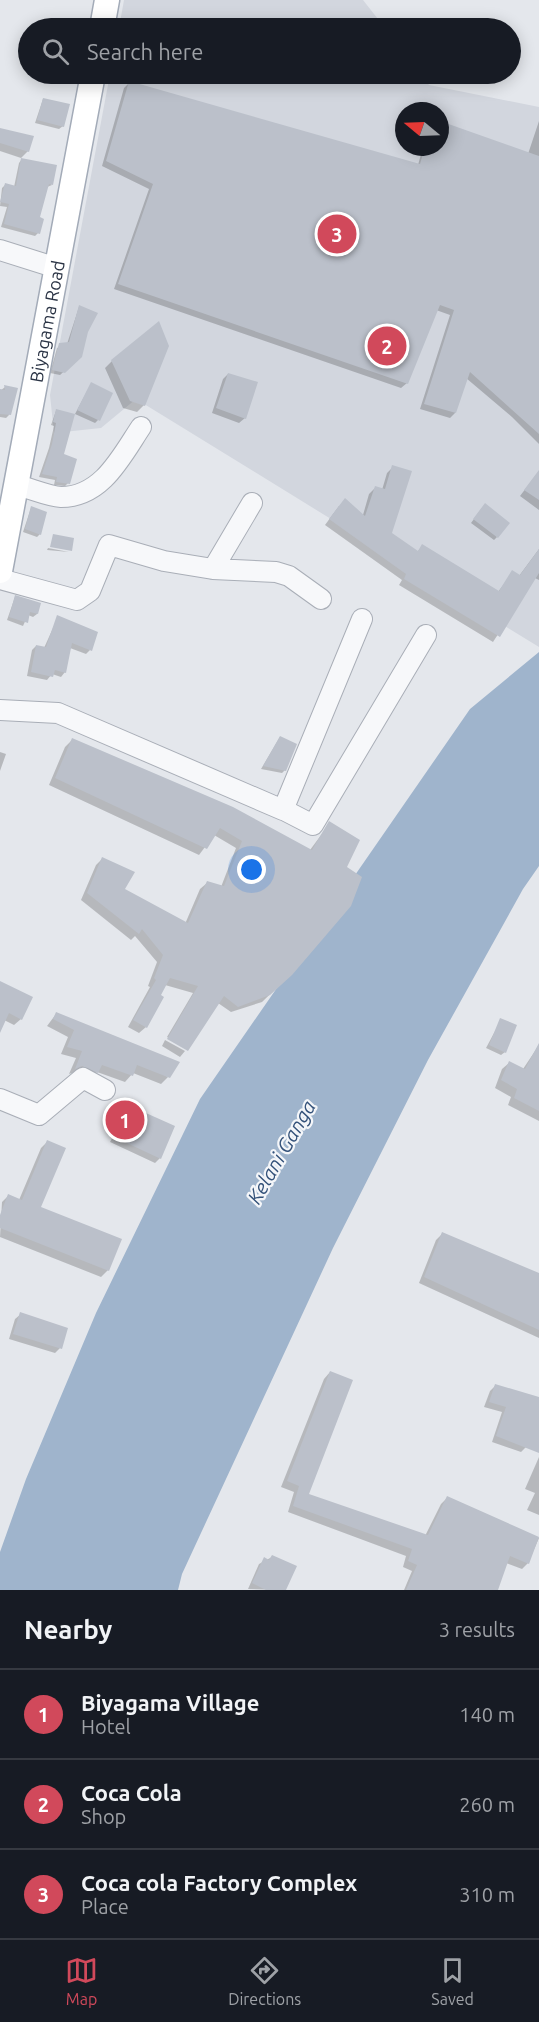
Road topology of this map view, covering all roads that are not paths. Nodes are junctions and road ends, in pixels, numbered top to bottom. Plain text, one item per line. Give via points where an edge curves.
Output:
1 (107, 0) edge
2 (104, 18) edge
3 (91, 84) edge
4 (0, 250) edge
5 (57, 268) junction
6 (141, 428) dead end
7 (16, 485) junction
8 (252, 503) dead end
9 (213, 569) junction
10 (0, 571) edge
11 (0, 579) edge
12 (321, 599) dead end
13 (362, 619) dead end
14 (426, 635) dead end
15 (0, 710) edge
16 (280, 808) junction
17 (105, 1090) dead end
18 (0, 1099) edge

1 - 2 main road
3 - 5 main road, Biyagama Road
4 - 5 street
5 - 7 main road, Biyagama Road
6 - 7 street via 108,476 84,493 60,497
7 - 10 main road, Biyagama Road
8 - 9 street
9 - 11 street via 164,561 109,545 90,591 77,600
9 - 12 street via 276,572 289,576
13 - 16 street via 283,810
14 - 16 street via 313,825
15 - 16 street via 58,713
17 - 18 street via 83,1078 39,1115

